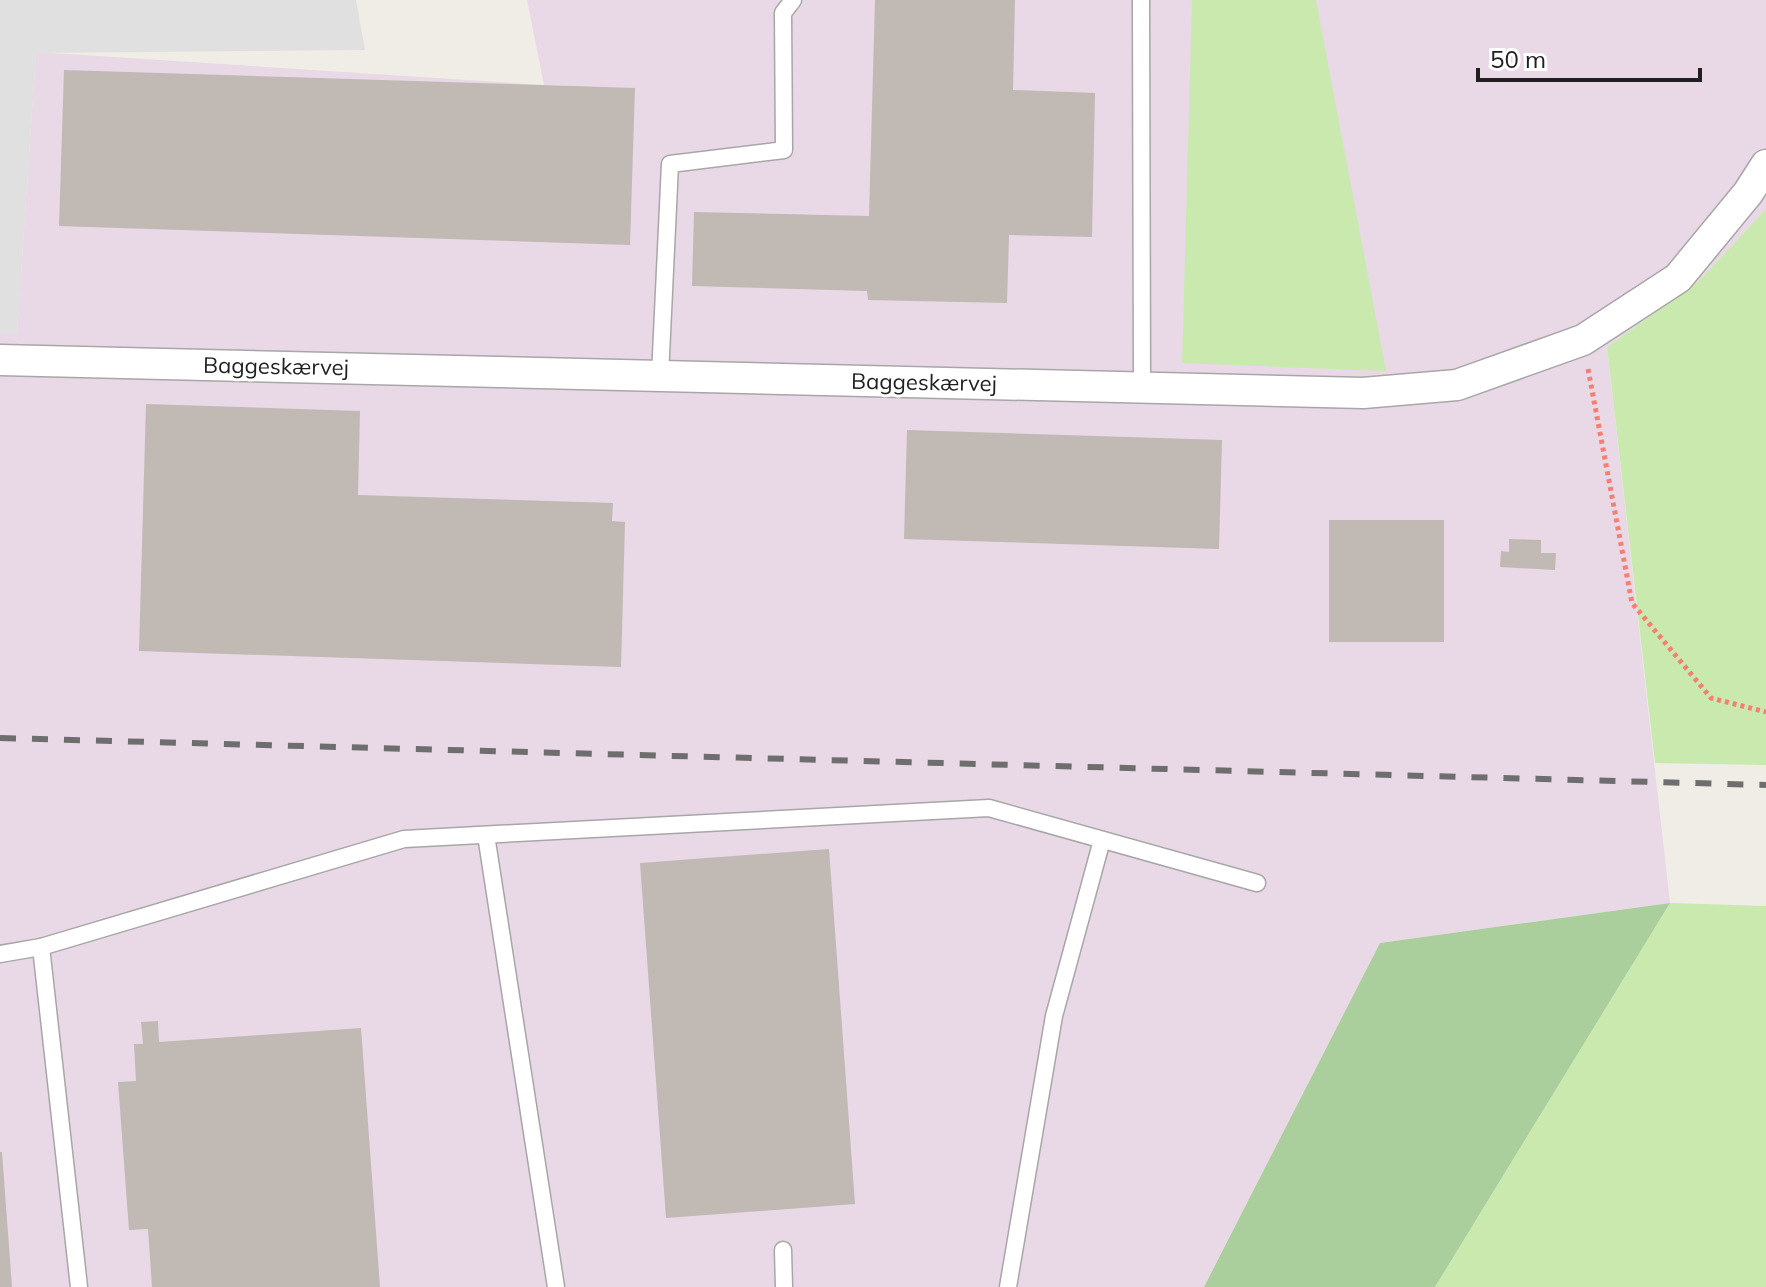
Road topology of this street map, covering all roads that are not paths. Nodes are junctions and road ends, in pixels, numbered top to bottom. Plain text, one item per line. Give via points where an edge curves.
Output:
1 (793, 0) edge
2 (1141, 0) edge
3 (1766, 165) edge
4 (0, 360) edge
5 (660, 376) junction
6 (1142, 387) junction
7 (486, 835) junction
8 (1102, 840) junction
9 (1257, 883) dead end
10 (41, 947) junction
11 (0, 954) edge
12 (783, 1250) dead end
13 (79, 1287) edge
14 (556, 1287) edge
15 (784, 1287) edge
16 (1008, 1287) edge

1 - 5 lane via 783,13 784,150 670,164
2 - 6 lane
3 - 6 street, Baggeskærvej via 1678,278 1583,340 1457,385 1363,393
4 - 5 street, Baggeskærvej
5 - 6 street, Baggeskærvej
7 - 8 lane via 989,808
7 - 10 lane via 404,839
7 - 14 lane
8 - 9 lane
8 - 16 lane via 1054,1016
10 - 11 lane
10 - 13 lane
12 - 15 lane

